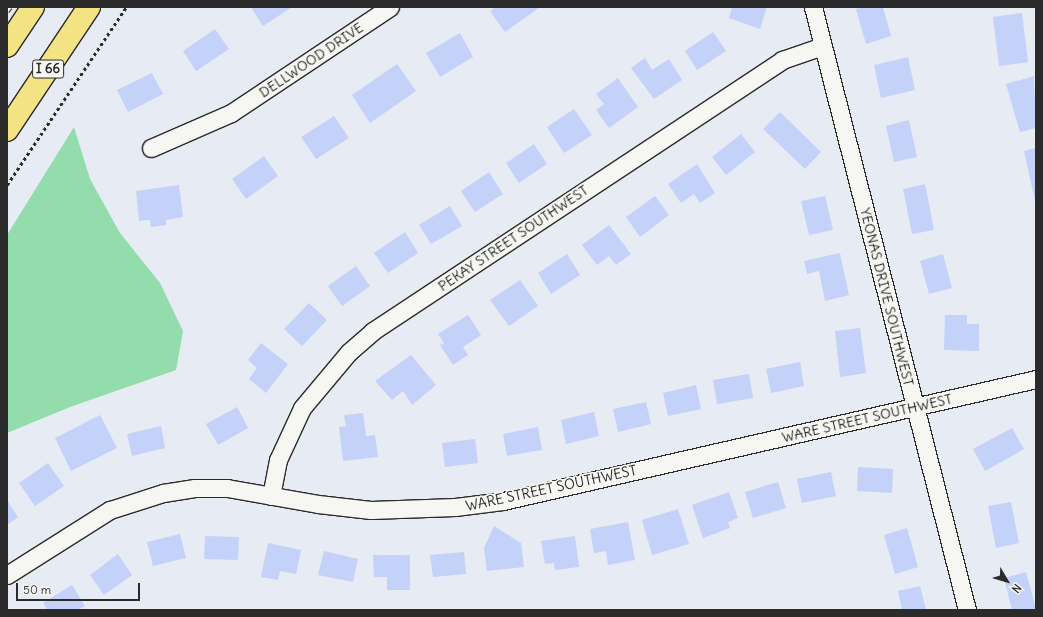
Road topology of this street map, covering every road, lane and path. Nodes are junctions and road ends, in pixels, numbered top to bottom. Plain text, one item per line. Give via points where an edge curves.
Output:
1 (33, 7) edge
2 (89, 7) edge
3 (126, 7) edge
4 (390, 7) edge
5 (813, 7) edge
6 (7, 46) edge
7 (823, 46) junction
8 (7, 130) edge
9 (151, 148) dead end
10 (7, 185) edge
11 (1036, 379) edge
12 (915, 407) junction
13 (271, 496) junction
14 (7, 575) edge
15 (967, 610) edge

1 - 6 highway
2 - 8 highway, I 66
3 - 10 path
4 - 9 street, DELLWOOD DRIVE via 231,113
5 - 7 street, YEONAS DRIVE SOUTHWEST
7 - 12 street, YEONAS DRIVE SOUTHWEST
7 - 13 street, PEKAY STREET SOUTHWEST via 782,60 373,331 349,352 302,408 278,460
11 - 12 street, WARE STREET SOUTHWEST
12 - 13 street, WARE STREET SOUTHWEST via 503,501 456,507 371,510
12 - 15 street, YEONAS DRIVE SOUTHWEST
13 - 14 street, WARE STREET SOUTHWEST via 227,488 195,488 136,500 86,524

